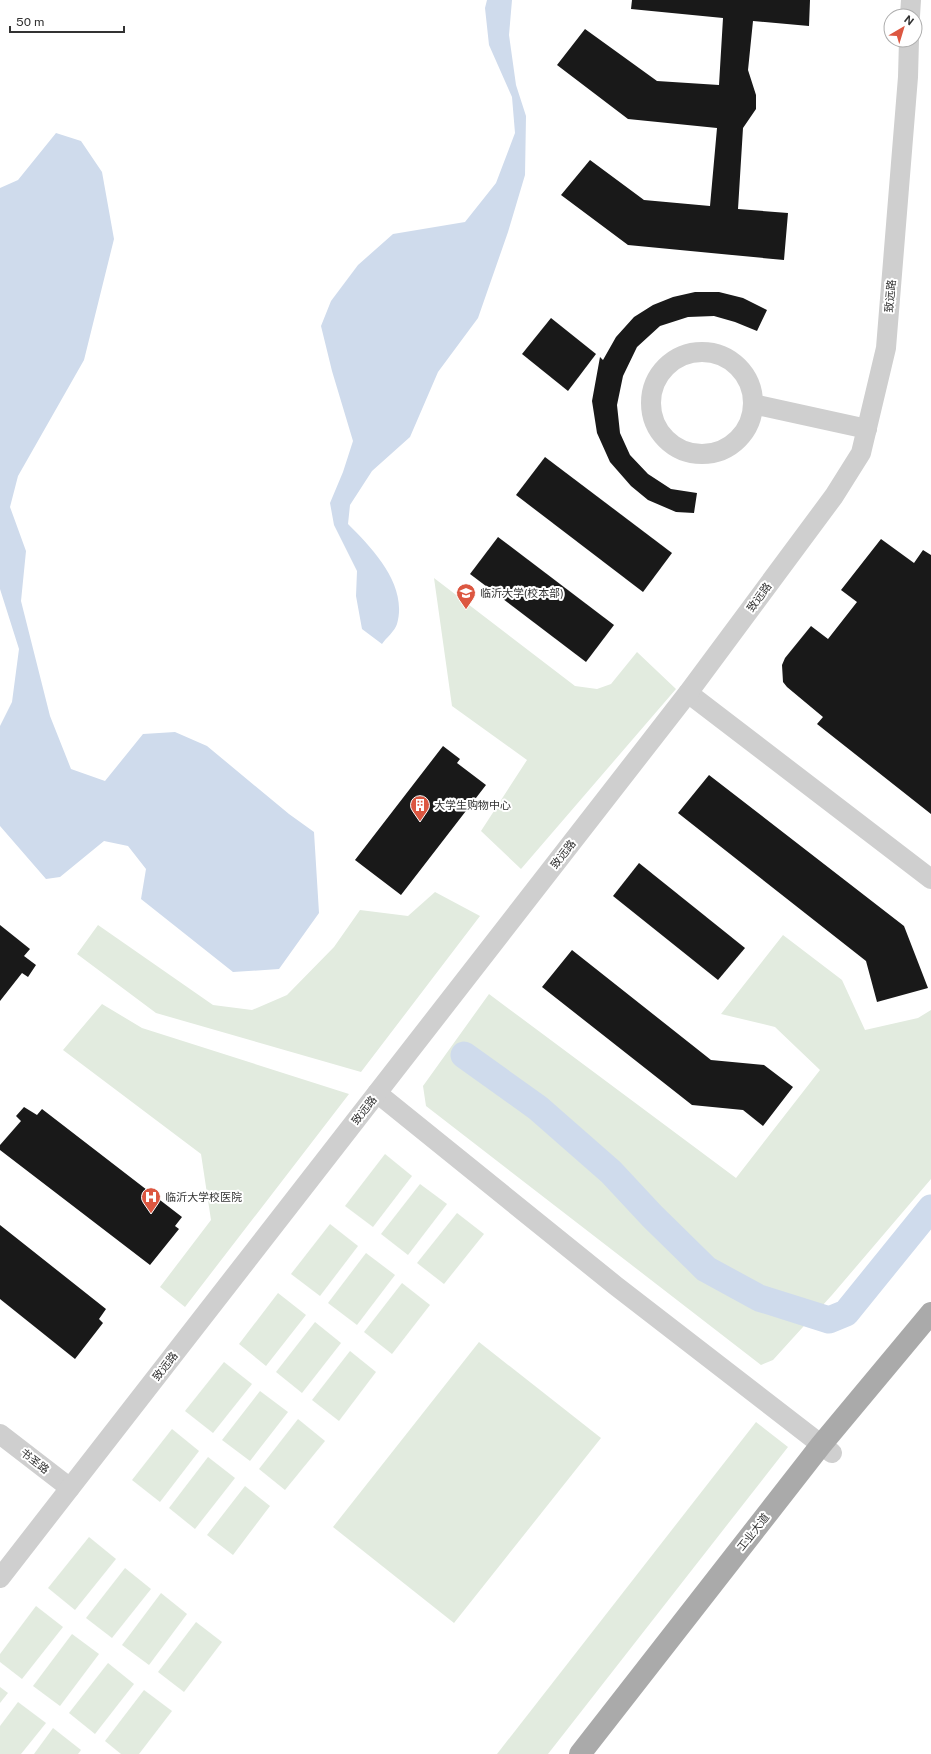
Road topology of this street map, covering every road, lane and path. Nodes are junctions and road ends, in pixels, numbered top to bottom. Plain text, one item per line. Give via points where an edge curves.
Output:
1 (909, 48) edge
2 (753, 404) junction
3 (867, 429) junction
4 (688, 693) junction
5 (931, 879) edge
6 (377, 1093) junction
7 (931, 1313) edge
8 (931, 1335) edge
9 (0, 1434) edge
10 (826, 1449) junction
11 (70, 1488) junction
12 (0, 1578) edge
13 (580, 1754) edge
14 (598, 1754) edge

1 - 3 street, 致远路 via 886,348
2 - 2 street via 749,383 735,365 714,354 698,352 682,356 660,373 653,387 651,402 652,413 662,435 675,447 688,453 707,454 723,451 736,442 747,429
2 - 3 street
3 - 4 street, 致远路 via 861,453 834,496
4 - 5 street
4 - 6 street, 致远路
6 - 10 street via 616,1286
6 - 11 street, 致远路
7 - 10 main road, 工业大道
8 - 10 main road, 工业大道
9 - 11 street, 书圣路
10 - 13 main road, 工业大道
10 - 14 main road, 工业大道
11 - 12 street, 致远路

